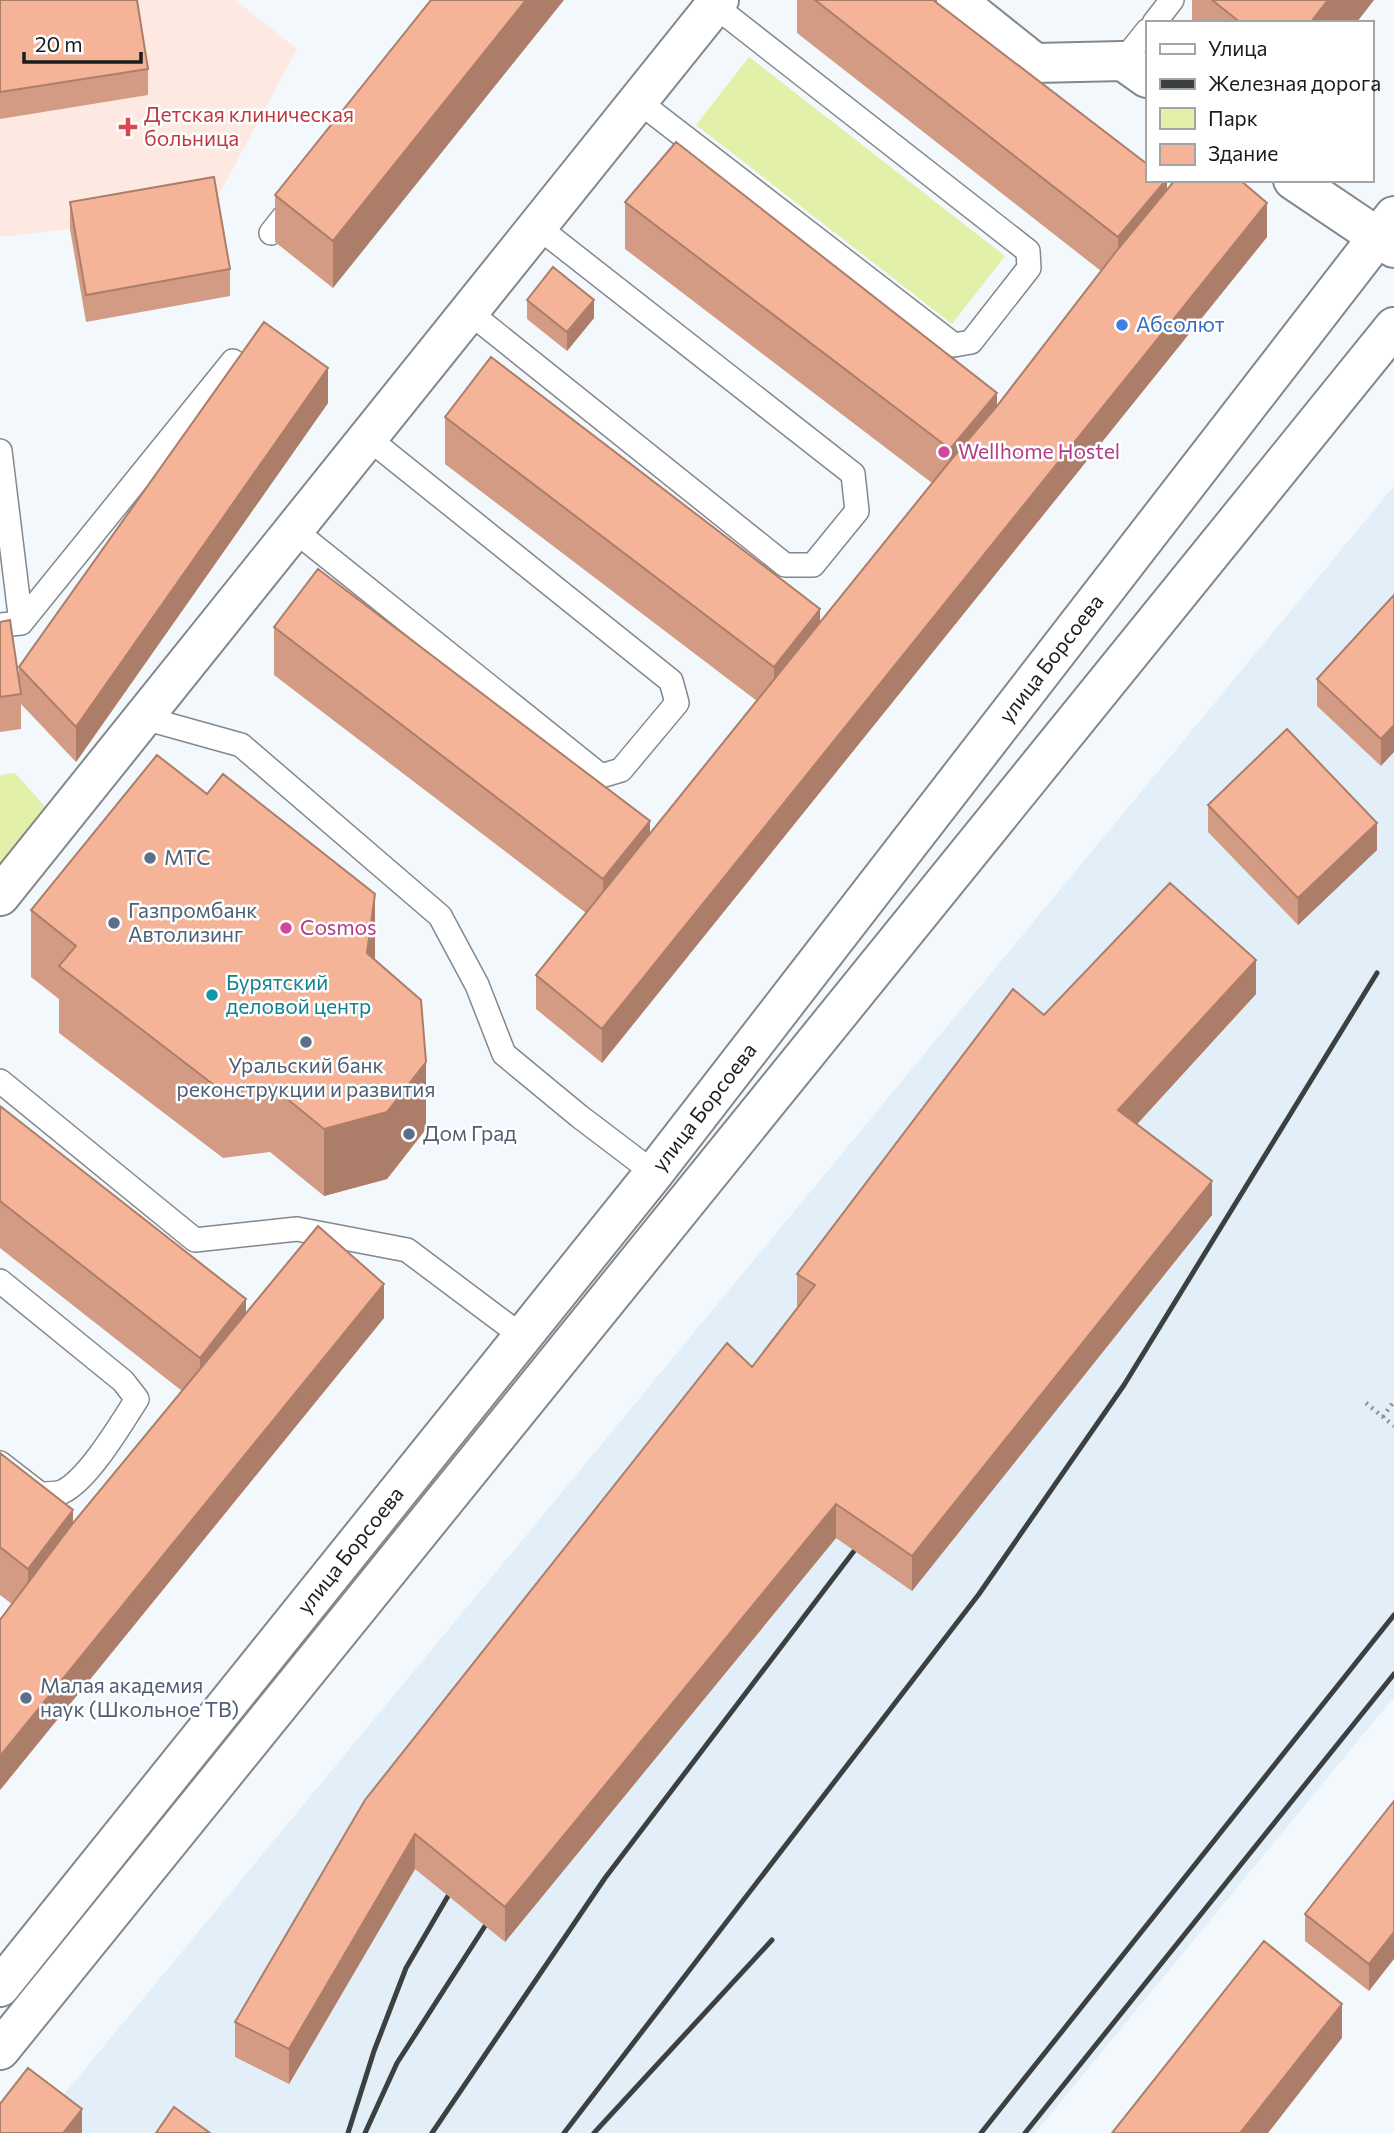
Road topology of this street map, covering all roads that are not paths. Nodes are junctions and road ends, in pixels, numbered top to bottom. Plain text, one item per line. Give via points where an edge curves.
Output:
1 (956, 0) edge
2 (1172, 0) edge
3 (717, 3) edge
4 (1156, 21) edge
5 (1146, 34) edge
6 (1135, 70) edge
7 (638, 101) junction
8 (1297, 182) edge
9 (305, 191) edge
10 (538, 227) junction
11 (271, 233) dead end
12 (1388, 234) edge
13 (469, 312) junction
14 (1394, 327) edge
15 (233, 361) edge
16 (368, 438) junction
17 (0, 451) edge
18 (294, 530) junction
19 (11, 624) edge
20 (144, 718) junction
21 (0, 896) edge
22 (0, 1081) edge
23 (654, 1174) junction
24 (0, 1281) edge
25 (523, 1337) junction
26 (0, 1463) edge
27 (0, 1987) edge
28 (0, 2050) edge

1 - 6 main road via 1035,63
2 - 4 lane
3 - 7 main road
3 - 7 lane via 1028,251 1029,268 971,341 954,345
5 - 6 lane
7 - 10 main road
8 - 12 main road
9 - 11 lane
10 - 13 main road
10 - 13 lane via 853,474 857,511 813,565 785,565
12 - 23 main road, улица Борсоева
13 - 16 main road
14 - 28 main road, улица Борсоева
15 - 19 lane
16 - 18 main road
16 - 18 lane via 671,681 677,703 621,769 601,776
17 - 19 lane
18 - 20 main road
20 - 21 main road
20 - 23 lane via 241,745 440,916 477,985 504,1055
22 - 25 lane via 195,1240 297,1229 407,1250
23 - 25 main road, улица Борсоева
24 - 26 lane via 123,1381 137,1399 79,1481 60,1493 40,1494
25 - 27 main road, улица Борсоева

